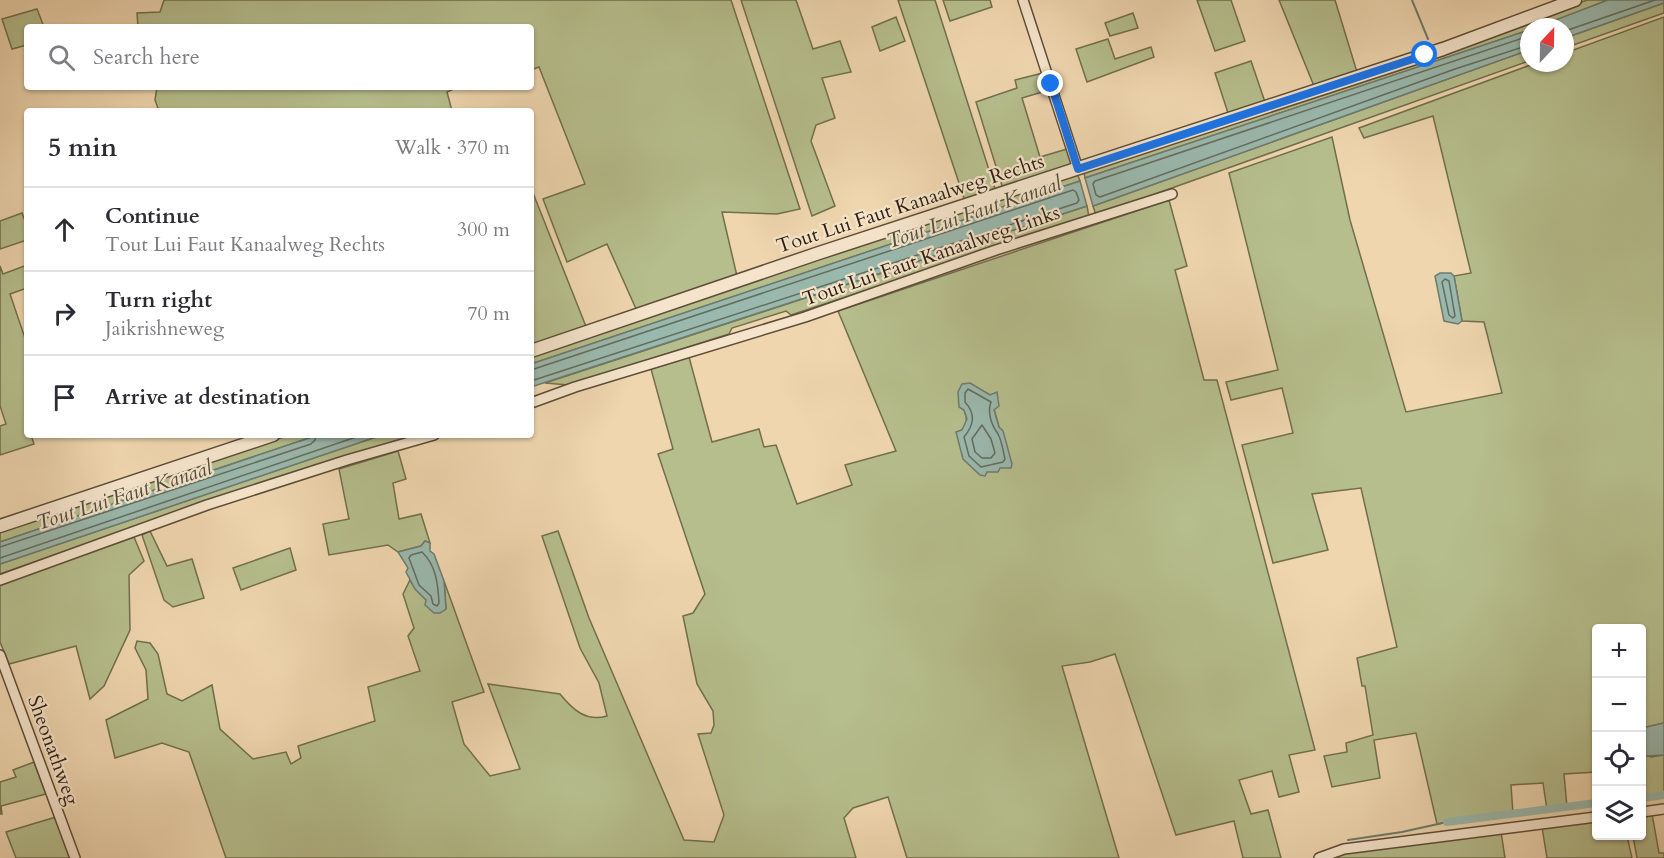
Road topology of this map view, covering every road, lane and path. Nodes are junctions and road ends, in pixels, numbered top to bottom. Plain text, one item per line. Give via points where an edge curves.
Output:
1 (1023, 0) edge
2 (1575, 0) edge
3 (1078, 169) junction
4 (1172, 194) dead end
5 (534, 350) edge
6 (534, 402) edge
7 (264, 438) edge
8 (424, 438) edge
9 (0, 526) edge
10 (0, 580) edge
11 (0, 655) edge
12 (1664, 809) edge
13 (1646, 811) edge
14 (1592, 818) edge
15 (75, 858) edge
16 (1319, 858) edge

1 - 3 street
2 - 3 street, Tout Lui Faut Kanaalweg Rechts via 1454,45
3 - 5 street, Tout Lui Faut Kanaalweg Rechts
4 - 6 street, Tout Lui Faut Kanaalweg Links via 805,317
7 - 9 street
8 - 10 street via 207,505
11 - 15 street, Sheonathweg
12 - 13 street
14 - 16 street via 1344,849

